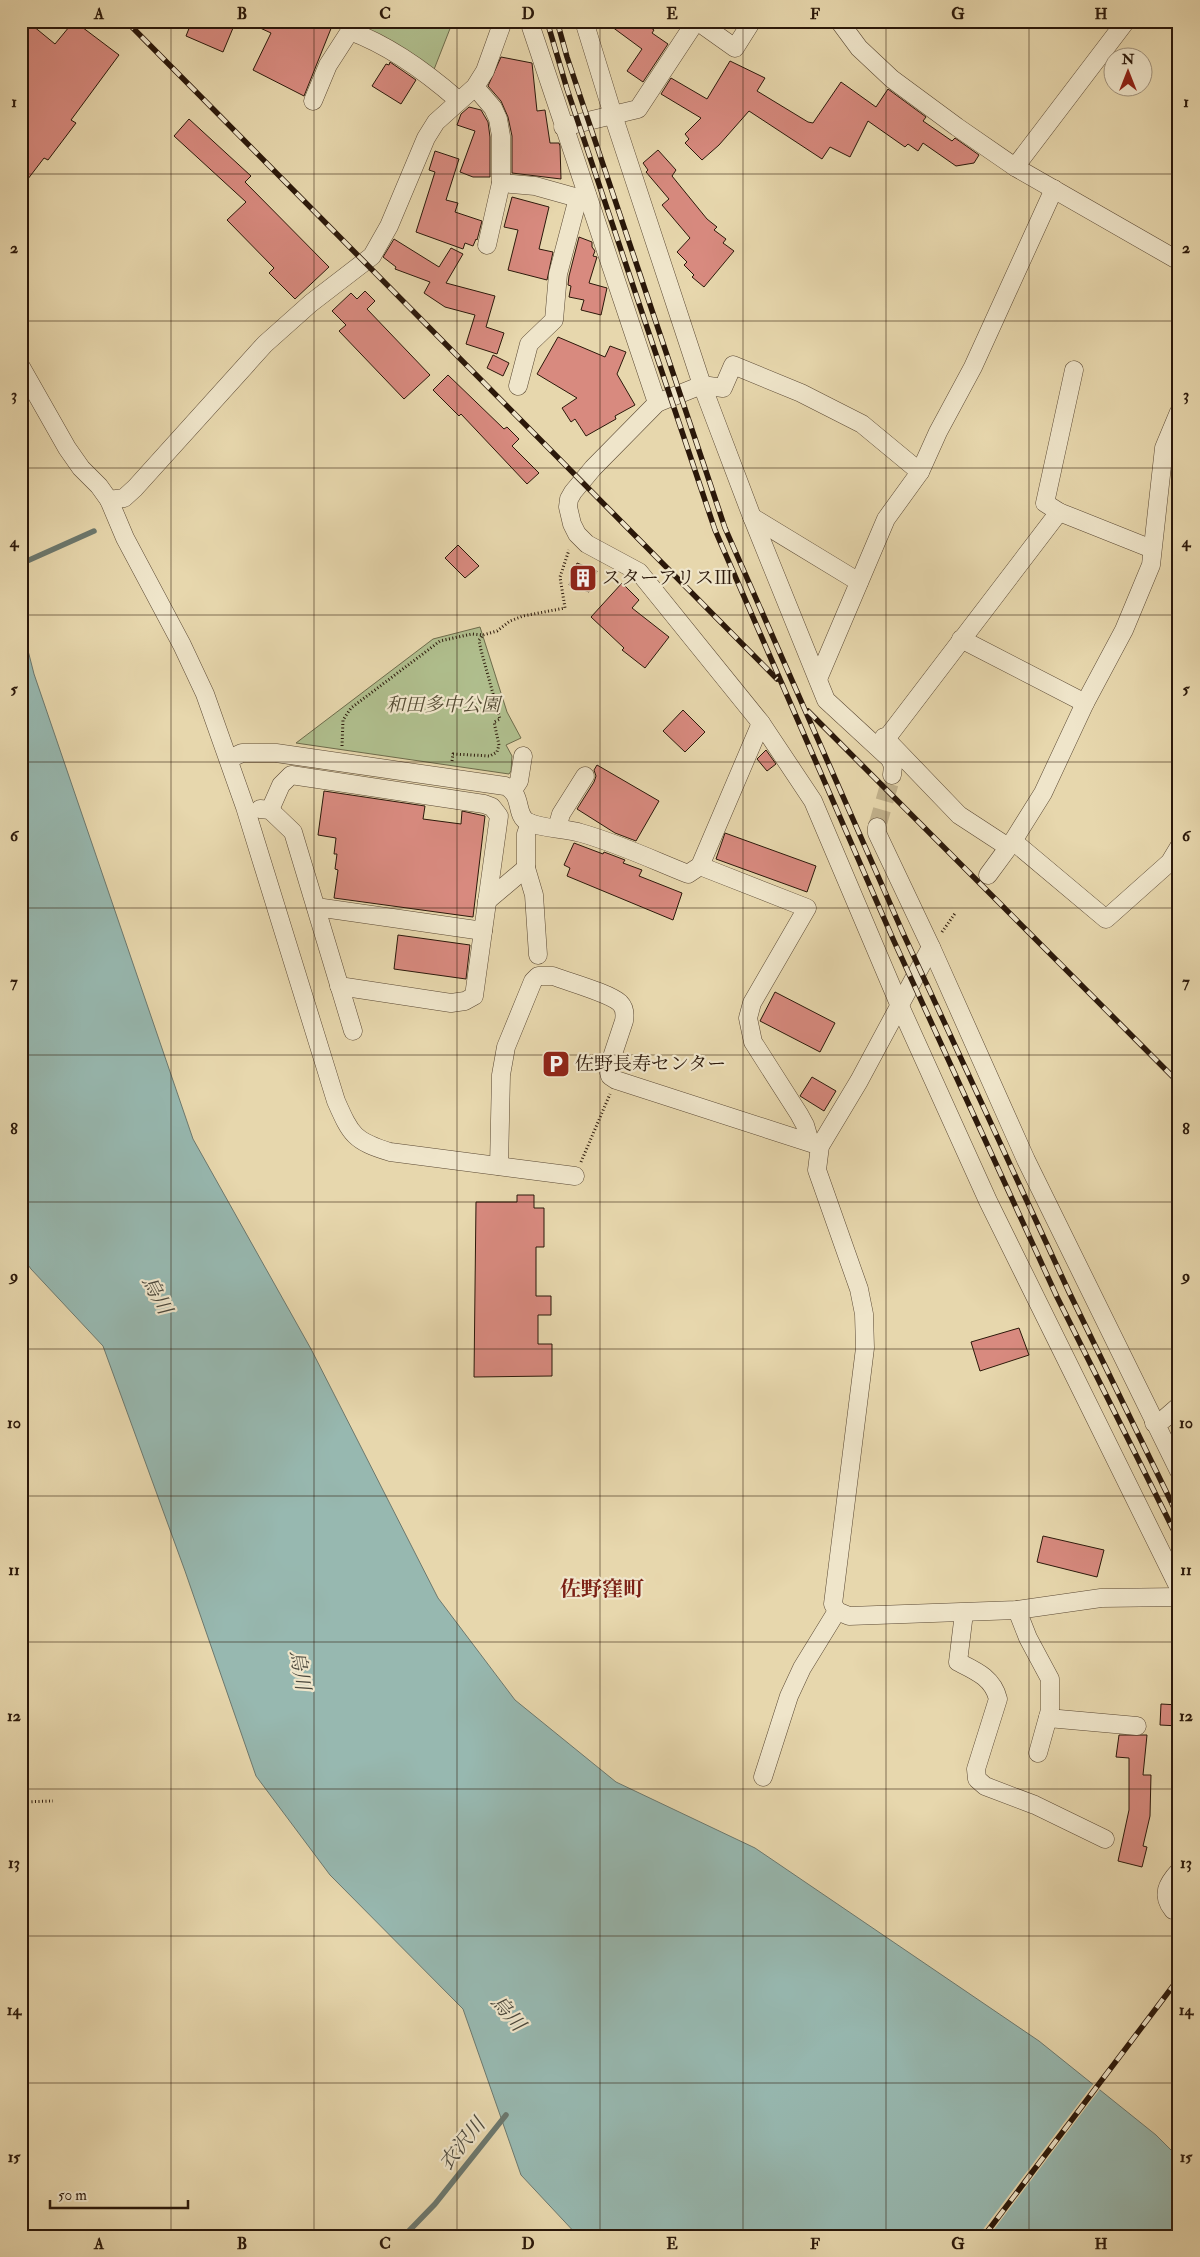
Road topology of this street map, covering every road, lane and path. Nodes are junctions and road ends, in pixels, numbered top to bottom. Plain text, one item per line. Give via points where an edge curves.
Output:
1 (503, 21) edge
2 (529, 21) edge
3 (584, 21) edge
4 (696, 21) edge
5 (752, 21) edge
6 (839, 21) edge
7 (1126, 21) edge
8 (475, 86) junction
9 (458, 100) junction
10 (313, 101) dead end
11 (613, 115) junction
12 (563, 127) junction
13 (1015, 167) junction
14 (501, 183) junction
15 (1054, 189) junction
16 (583, 197) junction
17 (487, 245) dead end
18 (1179, 261) edge
19 (21, 367) edge
20 (1074, 370) dead end
21 (702, 385) junction
22 (518, 386) dead end
23 (657, 403) junction
24 (1179, 412) edge
25 (920, 472) junction
26 (109, 500) junction
27 (1059, 512) junction
28 (752, 517) junction
29 (1152, 549) junction
30 (566, 561) dead end
31 (859, 582) junction
32 (482, 635) junction
33 (962, 639) junction
34 (818, 679) junction
35 (826, 700) junction
36 (1085, 702) junction
37 (761, 723) junction
38 (886, 739) junction
39 (341, 753) dead end
40 (523, 756) dead end
41 (229, 759) junction
42 (452, 765) dead end
43 (892, 774) tunnel mouth
44 (585, 776) dead end
45 (514, 790) junction
46 (245, 807) junction
47 (270, 810) junction
48 (530, 823) junction
49 (877, 827) tunnel mouth
50 (557, 828) junction
51 (1010, 844) junction
52 (1179, 847) edge
53 (700, 866) junction
54 (526, 868) junction
55 (988, 875) dead end
56 (487, 901) junction
57 (316, 907) junction
58 (482, 931) junction
59 (931, 947) junction
60 (538, 955) dead end
61 (339, 986) junction
62 (899, 1004) junction
63 (353, 1031) dead end
64 (616, 1080) junction
65 (815, 1144) junction
66 (499, 1166) junction
67 (575, 1176) joint
68 (1179, 1406) edge
69 (1165, 1435) edge
70 (1179, 1471) edge
71 (1179, 1588) edge
72 (1179, 1597) edge
73 (1017, 1610) junction
74 (836, 1611) junction
75 (964, 1612) junction
76 (1048, 1718) junction
77 (1137, 1726) dead end
78 (1038, 1753) dead end
79 (763, 1777) dead end
80 (53, 1801) dead end
81 (21, 1802) edge
82 (1105, 1839) dead end
83 (1179, 1871) edge
84 (1179, 1910) edge

1 - 8 street via 485,71
2 - 12 street
3 - 11 street
4 - 5 street via 735,48
4 - 11 street via 638,109
6 - 13 street via 859,48 892,79
7 - 13 street
8 - 9 street
8 - 14 street via 498,119
9 - 10 street via 430,75 371,39 350,31 328,65
9 - 26 street via 436,122 426,138 389,226 372,256 265,344 135,488 124,498
11 - 12 street
11 - 21 street
12 - 16 street
13 - 15 street
14 - 16 street via 535,186
14 - 17 street
15 - 18 street
15 - 25 street via 975,365
16 - 22 street via 558,274 554,320 529,344
16 - 23 street
19 - 26 street via 81,468
20 - 27 street via 1045,503
21 - 23 street
21 - 25 street via 723,388 733,365 801,392 862,424
21 - 28 street
23 - 37 street via 581,481 569,499 569,516 577,534 587,544 639,572
24 - 29 street via 1164,448
25 - 31 street via 886,519
26 - 41 street via 124,538 205,694
27 - 29 street
27 - 33 street
28 - 31 street
28 - 34 street
29 - 36 street via 1151,565 1124,630
30 - 32 path via 560,577 565,608 523,616
31 - 34 street
32 - 39 path via 440,641 351,708 343,720
32 - 42 path via 479,640 481,650 500,719 494,722 499,745 497,752 490,756 453,754
33 - 36 street
33 - 38 street
34 - 35 street
35 - 38 street via 849,708
35 - 43 street via 890,759
36 - 51 street via 1043,793
37 - 53 street
37 - 62 street via 813,801
38 - 51 street via 959,815
40 - 45 street via 519,781
41 - 45 street via 242,753 276,753 496,784
41 - 46 street
44 - 50 street via 561,814
45 - 48 street via 522,815
46 - 47 street
46 - 66 street via 336,1101 348,1127 366,1144 390,1152
47 - 56 street via 281,785 291,775 492,807 499,816
47 - 57 street via 293,832
48 - 50 street
48 - 54 street via 526,834
49 - 59 street
50 - 53 street via 581,833 688,874
51 - 52 street via 1106,919 1170,862
51 - 55 street
53 - 65 street via 806,908 752,1003 748,1018 754,1042
54 - 56 street
54 - 60 street via 534,895
56 - 58 street
57 - 58 street
57 - 61 street
58 - 61 street via 474,996 465,1002 451,1003
59 - 62 street
59 - 69 street via 1026,1160
61 - 63 street
62 - 65 street via 859,1081
62 - 71 street via 988,1202
64 - 65 street
64 - 66 street via 608,1069 624,1021 623,1007 614,999 553,976 538,976 533,981 506,1047 501,1075
64 - 67 path
65 - 74 street via 817,1170 847,1253 864,1314 865,1348 833,1604
66 - 67 street
68 - 69 street via 1164,1419
69 - 70 street
72 - 73 street via 1101,1598
73 - 75 street
73 - 76 street via 1050,1679
74 - 75 street via 849,1616
74 - 79 street via 798,1675
75 - 82 street via 958,1662 991,1682 998,1699 976,1769 977,1779 984,1786 1035,1805
76 - 77 street
76 - 78 street
80 - 81 path
83 - 84 street via 1166,1891 1167,1902 1173,1910

